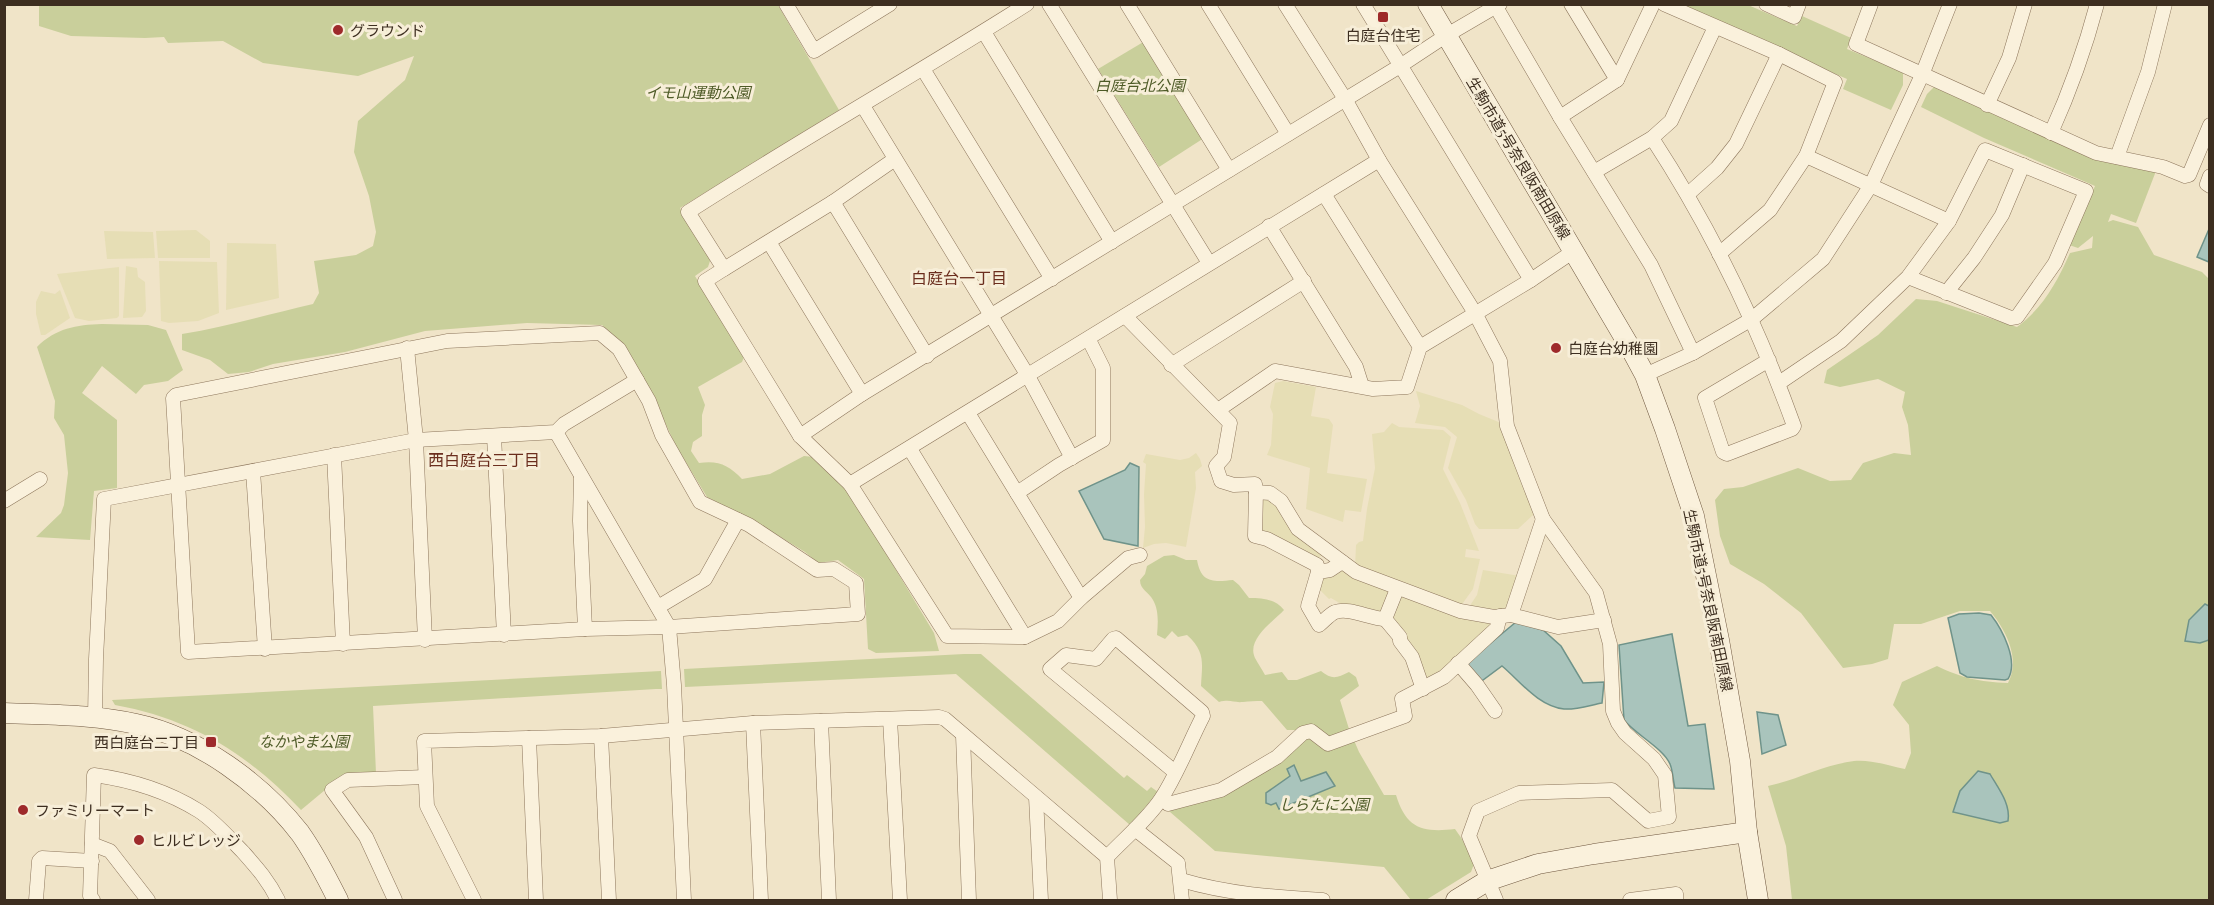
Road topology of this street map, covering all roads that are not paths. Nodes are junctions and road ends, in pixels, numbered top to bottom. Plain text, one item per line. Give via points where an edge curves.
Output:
1 (786, 4) edge
2 (890, 4) edge
3 (1027, 4) edge
4 (1049, 4) edge
5 (1127, 4) edge
6 (1208, 4) edge
7 (1285, 4) edge
8 (1363, 4) edge
9 (1428, 4) edge
10 (1571, 4) edge
11 (1653, 4) edge
12 (1664, 4) edge
13 (1766, 4) edge
14 (1799, 4) edge
15 (1871, 4) edge
16 (1950, 4) edge
17 (2025, 4) edge
18 (2097, 4) edge
19 (2165, 4) edge
20 (1498, 6) edge
21 (1715, 27) junction
22 (984, 32) junction
23 (1447, 35) junction
24 (1779, 54) junction
25 (1400, 66) junction
26 (923, 69) junction
27 (1922, 75) junction
28 (1617, 80) junction
29 (1345, 99) junction
30 (1987, 105) junction
31 (863, 106) junction
32 (1560, 117) junction
33 (2210, 125) edge
34 (1288, 134) junction
35 (2051, 134) junction
36 (1652, 138) junction
37 (1806, 156) junction
38 (2117, 157) junction
39 (895, 159) junction
40 (1379, 160) junction
41 (2023, 165) junction
42 (1229, 170) junction
43 (1594, 172) junction
44 (2210, 176) edge
45 (1871, 185) junction
46 (2210, 186) edge
47 (1324, 194) junction
48 (1688, 194) junction
49 (833, 202) junction
50 (1172, 206) junction
51 (1949, 220) junction
52 (1269, 226) junction
53 (769, 242) junction
54 (1112, 242) junction
55 (1574, 251) junction
56 (1719, 254) junction
57 (1209, 263) junction
58 (724, 269) junction
59 (1908, 277) junction
60 (1052, 279) junction
61 (1531, 280) junction
62 (1304, 281) junction
63 (1946, 293) junction
64 (1475, 313) junction
65 (992, 316) junction
66 (1125, 316) junction
67 (1752, 319) junction
68 (1089, 340) junction
69 (1420, 347) junction
70 (407, 348) junction
71 (1693, 353) junction
72 (927, 356) junction
73 (1769, 360) junction
74 (1172, 364) junction
75 (1645, 375) junction
76 (1028, 376) junction
77 (637, 380) junction
78 (1779, 383) junction
79 (1362, 386) junction
80 (862, 394) junction
81 (1218, 410) junction
82 (968, 413) junction
83 (556, 432) junction
84 (494, 436) junction
85 (800, 436) junction
86 (416, 440) junction
87 (910, 449) junction
88 (334, 455) junction
89 (1072, 458) junction
90 (253, 471) junction
91 (581, 476) junction
92 (40, 479) dead end
93 (178, 484) junction
94 (850, 484) junction
95 (1256, 492) junction
96 (1017, 493) junction
97 (4, 501) edge
98 (1542, 519) junction
99 (738, 520) junction
100 (1140, 555) dead end
101 (1342, 562) junction
102 (1318, 572) junction
103 (1397, 589) junction
104 (1081, 598) junction
105 (658, 607) junction
106 (1506, 616) junction
107 (1385, 619) junction
108 (1604, 620) junction
109 (669, 627) junction
110 (585, 630) junction
111 (504, 635) junction
112 (1025, 637) junction
113 (425, 640) junction
114 (344, 644) junction
115 (265, 649) junction
116 (1458, 663) junction
117 (1423, 689) junction
118 (1495, 711) dead end
119 (4, 713) edge
120 (95, 718) junction
121 (890, 719) junction
122 (821, 721) junction
123 (753, 723) junction
124 (676, 728) junction
125 (963, 735) junction
126 (602, 736) junction
127 (530, 738) junction
128 (1175, 772) junction
129 (425, 777) junction
130 (1036, 797) junction
131 (1168, 804) dead end
132 (1669, 817) junction
133 (1135, 829) junction
134 (1747, 832) junction
135 (1673, 842) junction
136 (92, 844) junction
137 (1107, 856) junction
138 (92, 861) junction
139 (1181, 880) junction
140 (1487, 881) junction
141 (1253, 898) edge
142 (36, 900) edge
143 (93, 900) edge
144 (148, 900) edge
145 (278, 900) edge
146 (338, 900) edge
147 (395, 900) edge
148 (474, 900) edge
149 (536, 900) edge
150 (609, 900) edge
151 (684, 900) edge
152 (761, 900) edge
153 (829, 900) edge
154 (900, 900) edge
155 (969, 900) edge
156 (1041, 900) edge
157 (1110, 900) edge
158 (1182, 900) edge
159 (1323, 900) edge
160 (1456, 900) edge
161 (1496, 900) edge
162 (1630, 900) edge
163 (1676, 900) edge
164 (1758, 900) edge

1 - 2 street via 814,51
3 - 22 street
4 - 50 street
5 - 42 street
6 - 34 street
7 - 29 street
8 - 25 street
9 - 23 street, 生駒市道5号奈良阪南田原線
10 - 28 street
11 - 28 street
12 - 21 street
13 - 14 street via 1794,16
15 - 27 street via 1856,44
16 - 27 street
17 - 30 street via 2009,58
18 - 35 street via 2067,98
19 - 38 street via 2148,72
20 - 23 street
20 - 32 street
21 - 24 street
21 - 36 street via 1671,121
22 - 26 street
22 - 54 street
23 - 25 street
23 - 55 street, 生駒市道5号奈良阪南田原線
24 - 37 street via 1835,82
24 - 48 street via 1736,144
25 - 29 street
25 - 61 street
26 - 31 street
26 - 60 street
27 - 30 street
27 - 45 street
28 - 32 street
29 - 34 street
29 - 40 street
30 - 35 street
31 - 39 street
31 - 58 street via 688,212
32 - 43 street
33 - 38 street via 2189,175
34 - 42 street
35 - 38 street via 2096,153
36 - 43 street
36 - 48 street
37 - 45 street
37 - 56 street via 1770,210
39 - 49 street
39 - 65 street
40 - 47 street
40 - 64 street
41 - 51 street via 1985,150
41 - 63 street via 2002,214
41 - 63 street via 2086,191 2055,263 2016,317
42 - 50 street
43 - 71 street via 1651,265
44 - 46 street
45 - 51 street
45 - 67 street via 1823,259
47 - 52 street
47 - 69 street
48 - 56 street
49 - 53 street
49 - 72 street
50 - 54 street
50 - 57 street
51 - 59 street
52 - 57 street
52 - 62 street
53 - 58 street
53 - 80 street
54 - 60 street
55 - 61 street
55 - 75 street, 生駒市道5号奈良阪南田原線
56 - 67 street
57 - 66 street
58 - 85 street via 705,281
59 - 63 street
59 - 78 street via 1841,341
60 - 65 street
61 - 64 street
62 - 74 street
62 - 79 street via 1356,367
64 - 69 street
64 - 98 street via 1500,361 1507,426
65 - 72 street
65 - 76 street
66 - 68 street
66 - 74 street
67 - 71 street
67 - 73 street
68 - 76 street
68 - 89 street via 1103,368 1103,441
69 - 79 street via 1407,387
70 - 77 street via 447,340 600,333 619,349
70 - 86 street
70 - 93 street via 176,395 173,398
71 - 75 street
72 - 80 street
73 - 78 street
73 - 78 street via 1705,398 1723,452 1727,454 1792,429
74 - 81 street
75 - 134 street, 生駒市道5号奈良阪南田原線 via 1694,516 1738,750
76 - 82 street
76 - 89 street
77 - 83 street
77 - 99 street via 662,435 700,502
79 - 81 street via 1275,371
80 - 85 street
81 - 95 street via 1230,423 1224,457 1216,466 1221,481 1255,484
82 - 87 street
82 - 96 street
83 - 84 street
83 - 91 street
84 - 86 street
84 - 111 street
85 - 94 street
86 - 88 street
86 - 113 street
87 - 94 street
87 - 112 street
88 - 90 street
88 - 114 street
89 - 96 street
90 - 93 street
90 - 115 street
91 - 105 street
91 - 110 street
92 - 97 street
93 - 115 street via 188,652
93 - 120 street via 104,499
94 - 112 street via 947,636
95 - 101 street via 1270,493 1281,501 1298,529
95 - 102 street via 1255,536 1317,565
96 - 104 street
98 - 106 street
98 - 108 street via 1596,593
99 - 105 street via 705,579
99 - 109 street via 817,570 834,569 856,583 858,614
100 - 104 street via 1128,558
101 - 102 street
101 - 103 street
102 - 107 street via 1308,606 1319,625 1335,612
103 - 106 street via 1460,610
103 - 107 street
104 - 112 street via 1058,621
105 - 109 street
106 - 108 street via 1558,627
106 - 116 street
107 - 117 street via 1412,657
108 - 132 street via 1610,644 1613,711 1625,733 1654,759 1665,775
109 - 110 street
109 - 124 street
110 - 111 street
111 - 113 street
113 - 114 street
114 - 115 street
116 - 117 street
116 - 118 street
117 - 131 street via 1402,699 1405,716 1328,744 1311,731 1303,733 1277,757 1230,786
119 - 120 street
120 - 146 street via 159,731 241,775 264,793 301,835
121 - 122 street
121 - 125 street via 939,717
121 - 154 street
122 - 123 street
122 - 153 street
123 - 124 street
123 - 152 street
124 - 126 street
124 - 151 street
125 - 130 street
125 - 155 street
126 - 127 street
126 - 150 street
127 - 129 street via 424,741
127 - 149 street
128 - 128 street via 1130,735 1050,669 1066,655 1096,659 1116,638 1202,712
128 - 133 street via 1161,799
129 - 147 street via 348,780 332,790 366,837
129 - 148 street via 427,806
130 - 137 street
130 - 156 street
132 - 135 street
132 - 140 street via 1648,821 1612,790 1519,793 1478,811 1468,836
133 - 137 street
133 - 139 street via 1178,863
134 - 135 street
134 - 164 street, 生駒市道5号奈良阪南田原線
135 - 140 street via 1538,864
136 - 138 street
136 - 144 street via 110,851
136 - 145 street via 94,776 125,780 199,811 267,879
137 - 157 street
138 - 142 street via 42,858
138 - 143 street
139 - 141 street
139 - 158 street
140 - 160 street
140 - 161 street
141 - 159 street
162 - 163 street via 1676,894

